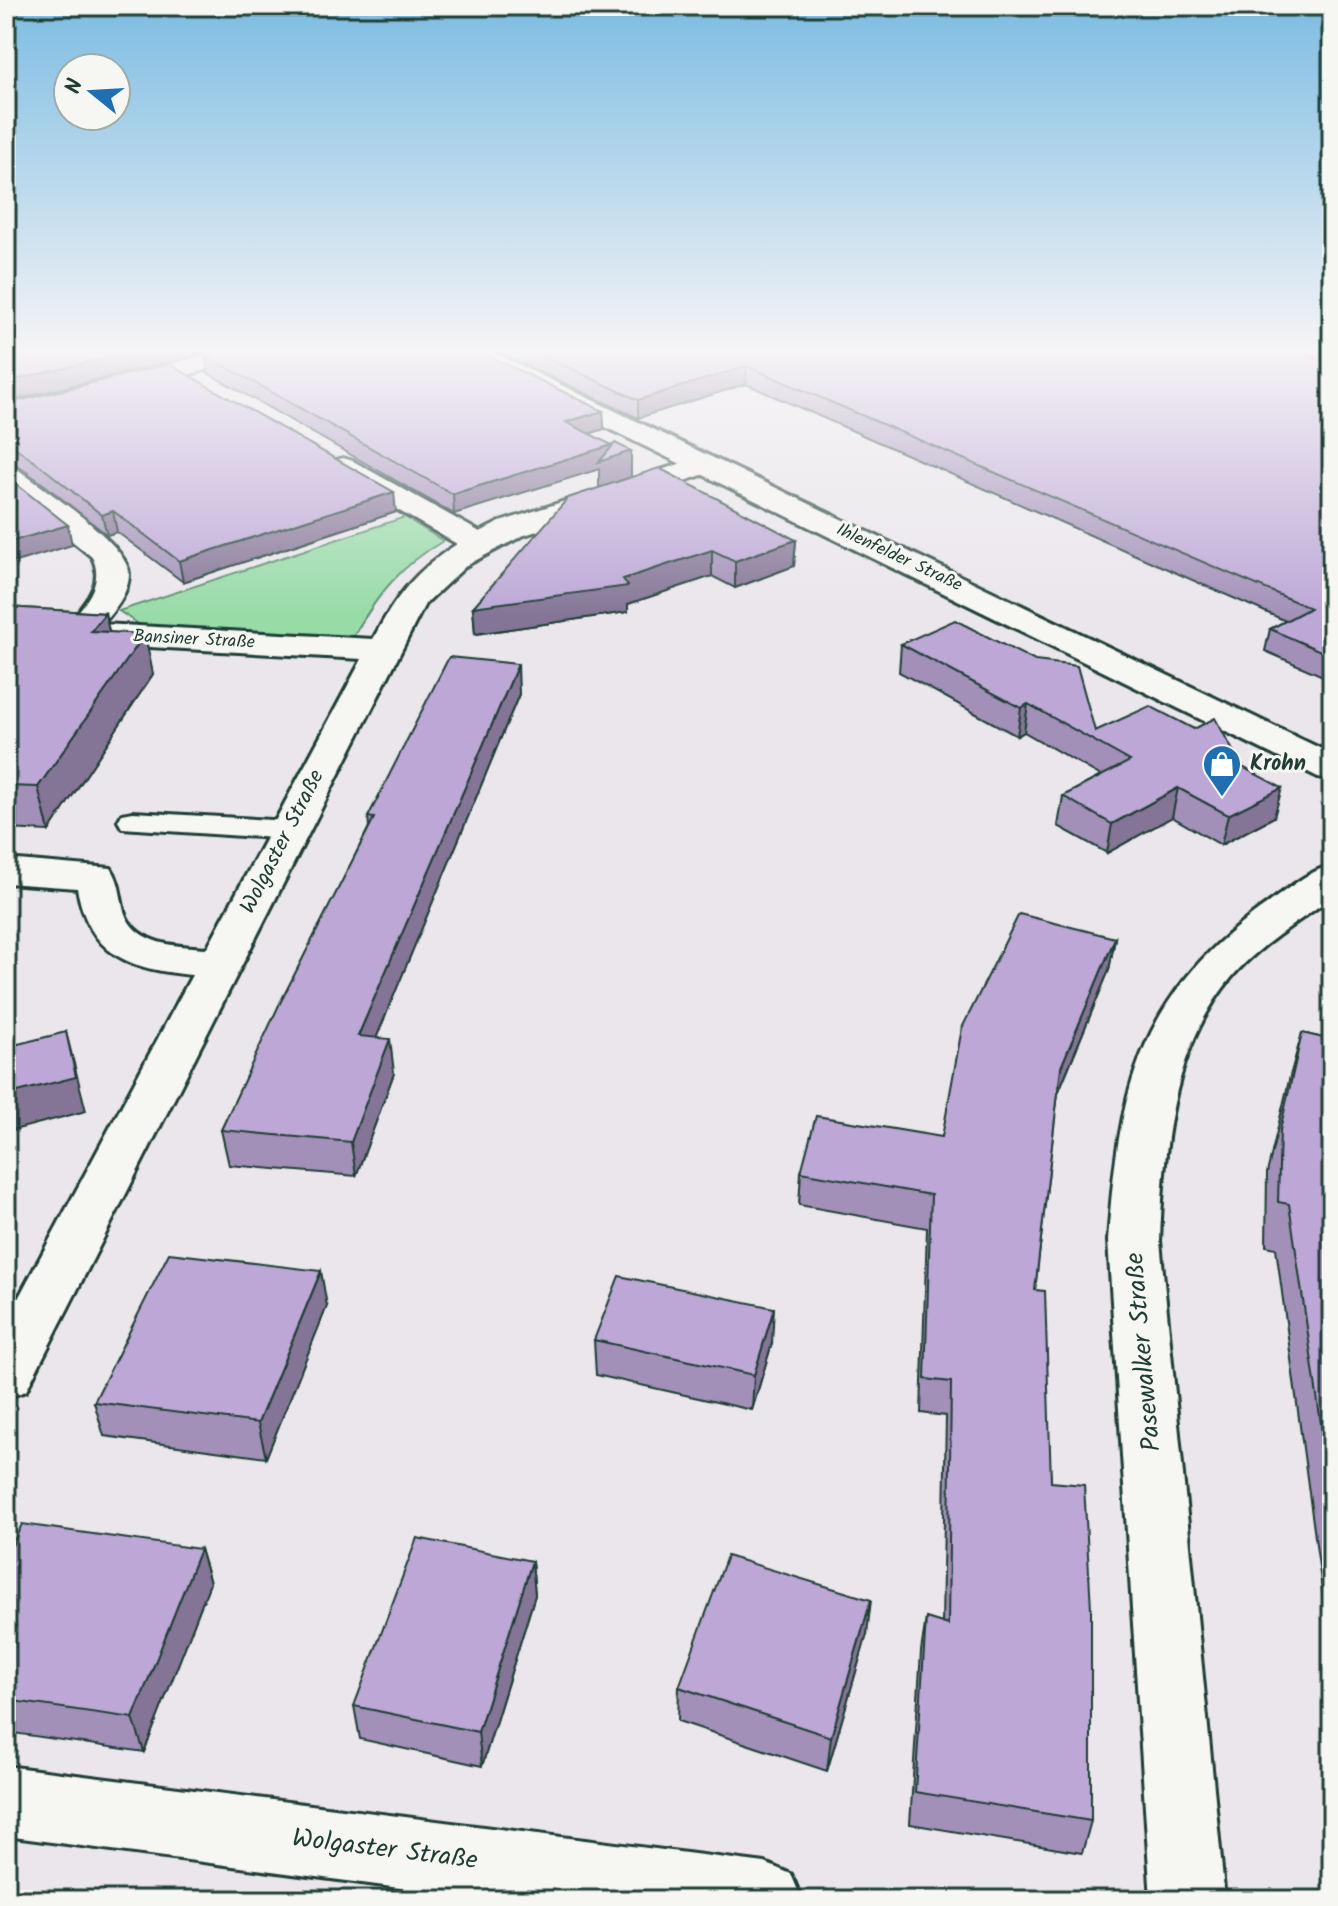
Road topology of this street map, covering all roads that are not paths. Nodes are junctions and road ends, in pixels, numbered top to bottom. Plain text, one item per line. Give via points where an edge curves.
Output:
1 (648, 438) edge
2 (314, 450) edge
3 (704, 465) junction
4 (6, 474) edge
5 (481, 543) junction
6 (6, 629) edge
7 (79, 633) junction
8 (382, 650) junction
9 (1332, 769) edge
10 (133, 821) dead end
11 (289, 830) junction
12 (6, 871) edge
13 (1332, 878) edge
14 (220, 963) junction
15 (6, 1375) edge
16 (6, 1801) edge
17 (765, 1900) edge
18 (1188, 1900) edge

1 - 3 street, Ihlenfelder Straße
2 - 5 street
3 - 5 street, Wolgaster Straße
3 - 9 street, Ihlenfelder Straße
4 - 7 street via 114,563 110,589
5 - 8 street, Wolgaster Straße via 427,580
6 - 7 street, Bansiner Straße
7 - 8 street, Bansiner Straße
8 - 11 street, Wolgaster Straße
10 - 11 lane
11 - 14 street, Wolgaster Straße
12 - 14 street via 96,877 108,925 123,943 147,954
13 - 18 street, Pasewalker Straße via 1218,965 1181,1016 1154,1074 1139,1145 1134,1241
14 - 15 street, Wolgaster Straße
16 - 17 street, Wolgaster Straße

